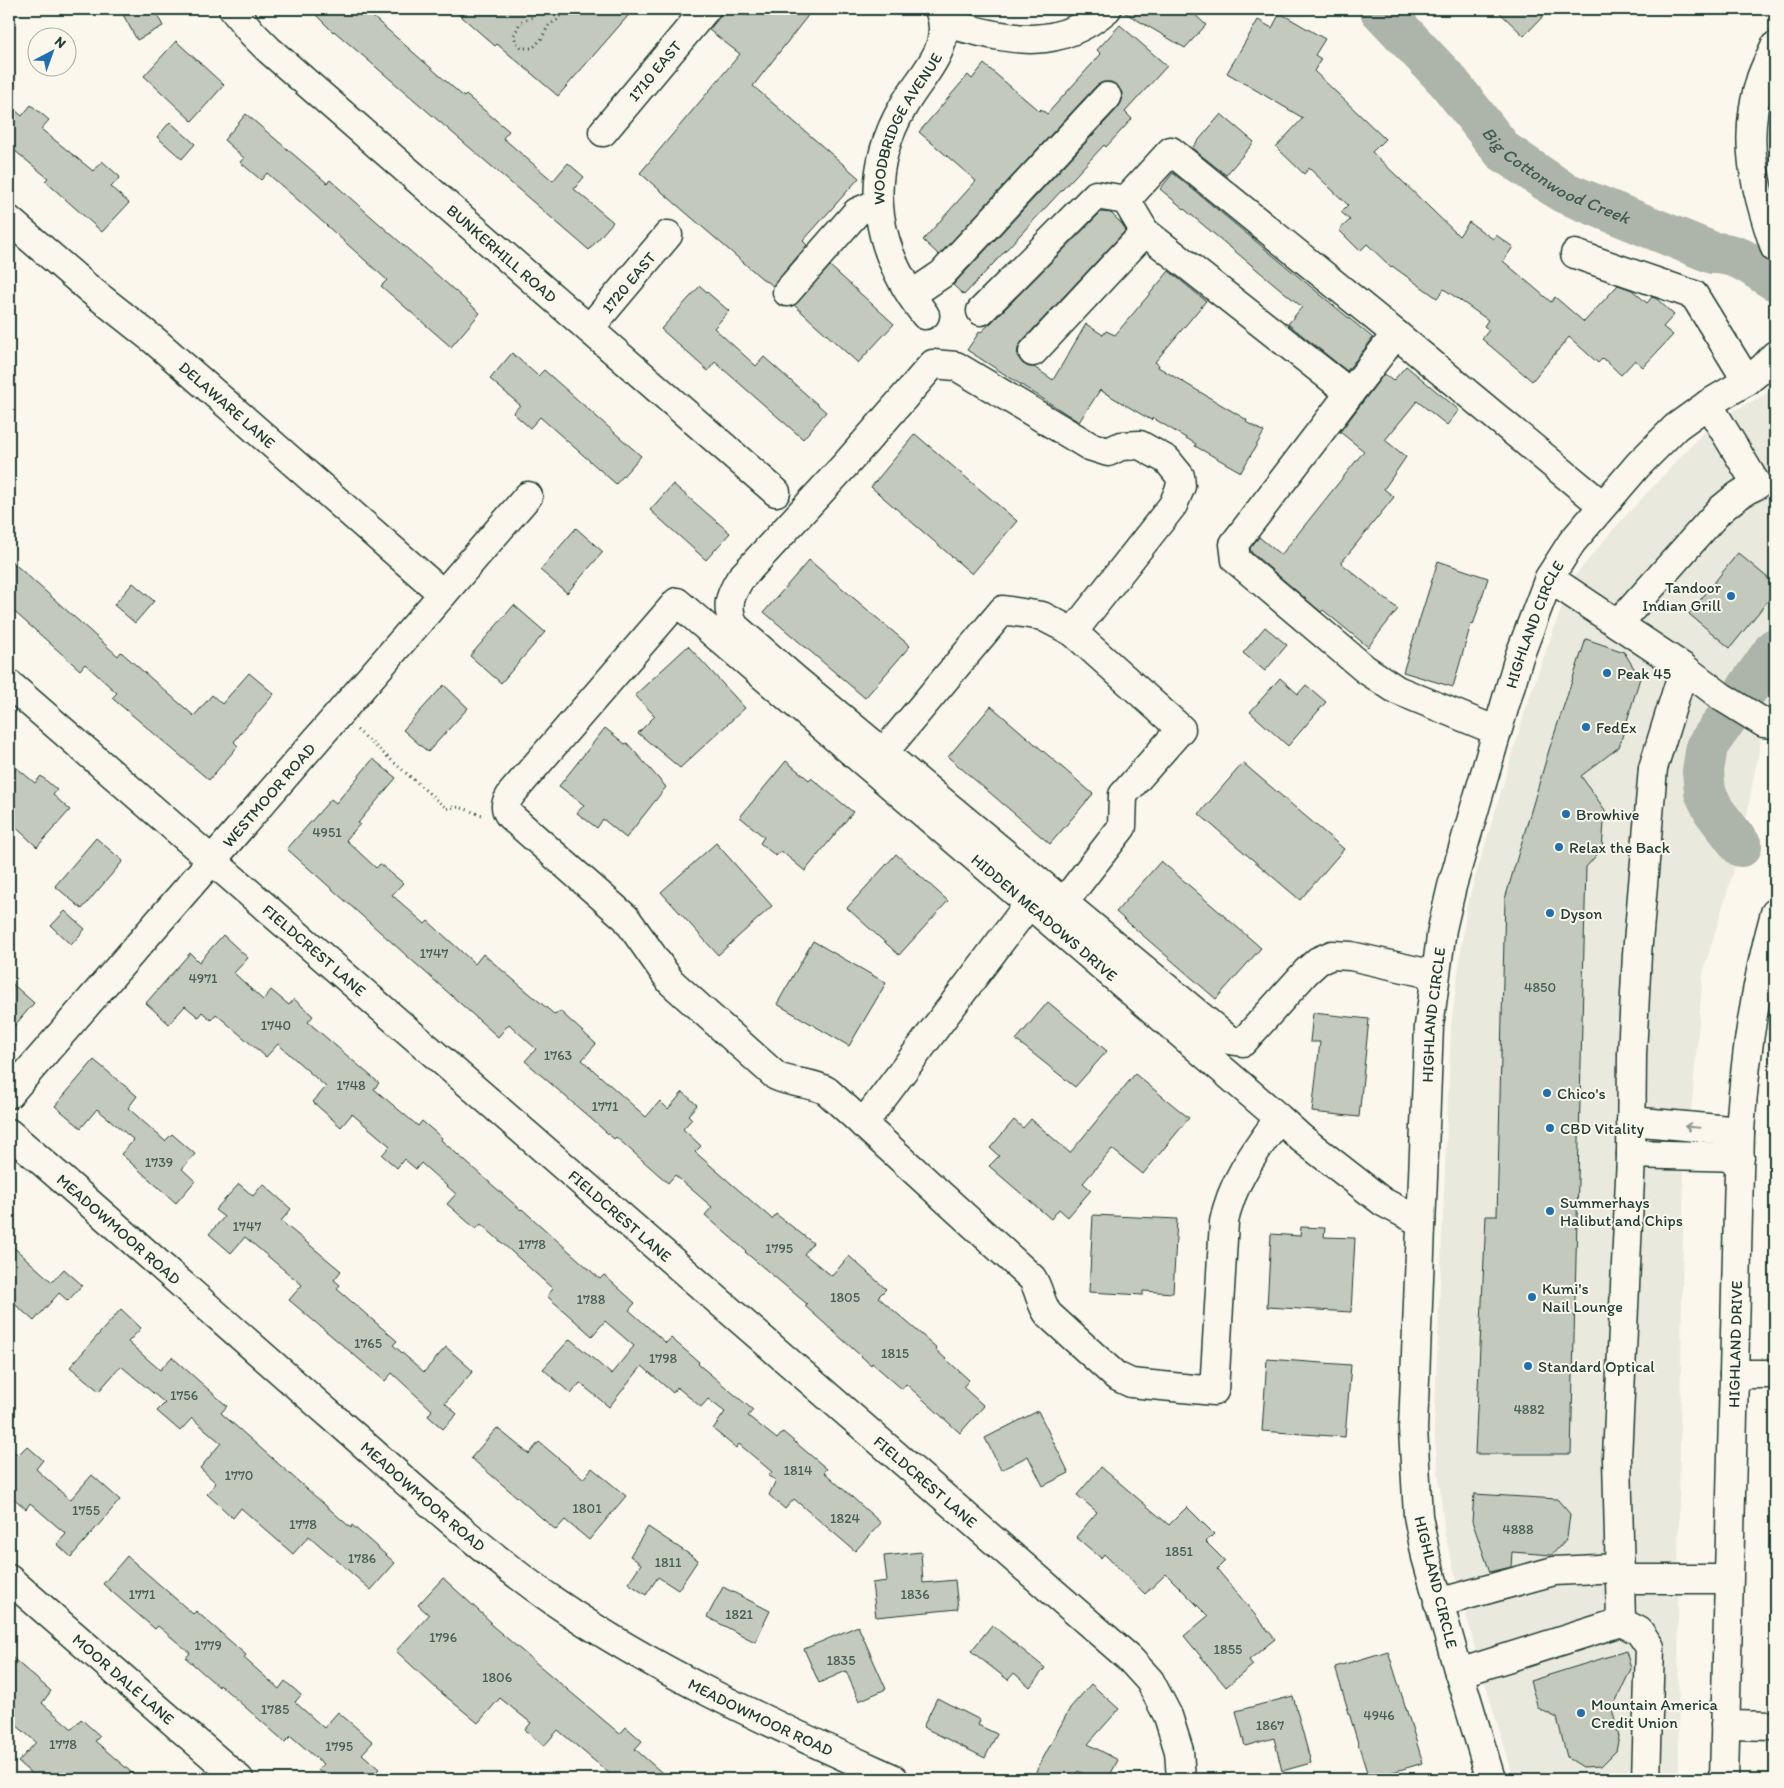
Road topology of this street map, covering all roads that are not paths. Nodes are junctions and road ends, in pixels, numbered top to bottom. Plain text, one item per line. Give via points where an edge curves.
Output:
1 (233, 9) edge
2 (706, 9) edge
3 (1108, 9) edge
4 (941, 16) edge
5 (1775, 46) edge
6 (1108, 97) dead end
7 (603, 132) dead end
8 (1126, 200) junction
9 (878, 202) junction
10 (9, 220) edge
11 (1146, 232) junction
12 (668, 236) dead end
13 (1775, 248) edge
14 (1575, 254) dead end
15 (787, 292) dead end
16 (981, 311) dead end
17 (589, 329) junction
18 (1396, 334) junction
19 (1033, 352) dead end
20 (1775, 354) edge
21 (1746, 381) junction
22 (1350, 393) junction
23 (1708, 404) junction
24 (1766, 482) edge
25 (776, 492) dead end
26 (528, 496) dead end
27 (1602, 505) junction
28 (1549, 578) junction
29 (443, 594) junction
30 (1618, 624) junction
31 (1073, 632) junction
32 (1684, 668) junction
33 (9, 684) edge
34 (1770, 723) edge
35 (1497, 731) junction
36 (884, 752) junction
37 (211, 860) junction
38 (1064, 902) junction
39 (1028, 905) junction
40 (1775, 913) edge
41 (1435, 975) junction
42 (9, 1094) edge
43 (1279, 1118) junction
44 (1631, 1121) junction
45 (863, 1124) junction
46 (1740, 1130) junction
47 (9, 1133) edge
48 (1631, 1154) junction
49 (1740, 1157) junction
50 (1421, 1222) junction
51 (1734, 1374) junction
52 (1775, 1374) edge
53 (1620, 1573) junction
54 (1728, 1578) junction
55 (9, 1579) edge
56 (1438, 1602) junction
57 (1621, 1622) junction
58 (1458, 1673) junction
59 (1725, 1725) junction
60 (1775, 1726) edge
61 (239, 1779) edge
62 (894, 1779) edge
63 (1181, 1779) edge
64 (1491, 1779) edge
65 (1646, 1779) edge
66 (1724, 1779) edge

1 - 17 street, BUNKERHILL ROAD via 268,50
2 - 7 street, 1710 EAST
3 - 4 street via 1070,32 1039,40 1007,37
4 - 9 street, WOODBRIDGE AVENUE via 938,53 893,125 882,162
5 - 13 street via 1754,106 1751,143 1755,184
6 - 9 street, WOODBRIDGE AVENUE via 942,274 918,305 902,282 888,251
8 - 11 street
8 - 16 street via 1096,195
8 - 18 street via 1171,150
9 - 15 street via 858,212
10 - 29 street, DELAWARE LANE via 155,341
11 - 19 street
11 - 22 street
12 - 17 street, 1720 EAST
14 - 21 street via 1694,295
17 - 25 street, BUNKERHILL ROAD
18 - 22 street
18 - 27 street
20 - 21 street, HIGHLAND CIRCLE
21 - 23 street, HIGHLAND CIRCLE
22 - 35 street via 1234,544 1236,560 1366,669 1397,690
23 - 24 street
23 - 27 street, HIGHLAND CIRCLE via 1676,427
24 - 30 street via 1748,488 1719,511
26 - 29 street, WESTMOOR ROAD
27 - 28 street, HIGHLAND CIRCLE via 1572,542
28 - 30 street
28 - 35 street, HIGHLAND CIRCLE via 1519,656
29 - 37 street, WESTMOOR ROAD
30 - 32 street
31 - 36 street via 1042,616 1003,610
31 - 36 street via 1173,506 1181,486 1180,476 1167,460 1140,445 1122,446 1108,452 1089,446 956,366 933,364 740,579 730,604 734,626
31 - 38 street via 1181,729 1123,795 1122,827
32 - 34 street via 1722,697
32 - 44 street via 1653,768 1637,954
33 - 37 street, FIELDCREST LANE
35 - 41 street, HIGHLAND CIRCLE via 1452,886
36 - 38 street
37 - 42 street, WESTMOOR ROAD
37 - 63 street, FIELDCREST LANE via 1129,1658 1150,1681 1168,1716 1178,1751
38 - 41 street via 1230,1040 1243,1042 1306,972 1318,961 1332,955 1351,956
39 - 43 street, HIDDEN MEADOWS DRIVE
39 - 45 street
39 - 45 street, HIDDEN MEADOWS DRIVE via 677,602 512,793 505,804 510,816 626,918 671,982 776,1076 820,1088
40 - 46 street, HIGHLAND DRIVE via 1754,1002
41 - 50 street, HIGHLAND CIRCLE via 1427,1055
43 - 45 street via 1259,1145 1228,1203 1224,1222 1214,1390 1131,1383 1116,1376 1049,1315 1032,1278
43 - 50 street, HIDDEN MEADOWS DRIVE via 1383,1202
46 -> 44 street
44 - 48 street
46 - 49 street, HIGHLAND DRIVE
47 - 62 street, MEADOWMOOR ROAD via 402,1478 554,1601 636,1653 729,1703
48 - 49 street
48 - 53 street via 1618,1458
49 - 51 street, HIGHLAND DRIVE
50 - 56 street, HIGHLAND CIRCLE via 1412,1429 1418,1516
51 - 52 street
51 - 54 street, HIGHLAND DRIVE
53 - 54 street
53 - 56 street via 1554,1570
53 - 57 street
54 - 59 street, HIGHLAND DRIVE
55 - 61 street, MOOR DALE LANE
56 - 58 street, HIGHLAND CIRCLE
57 - 58 street
57 - 65 street via 1639,1631 1650,1647
58 - 64 street, HIGHLAND CIRCLE
59 - 60 street
59 - 66 street, HIGHLAND DRIVE

